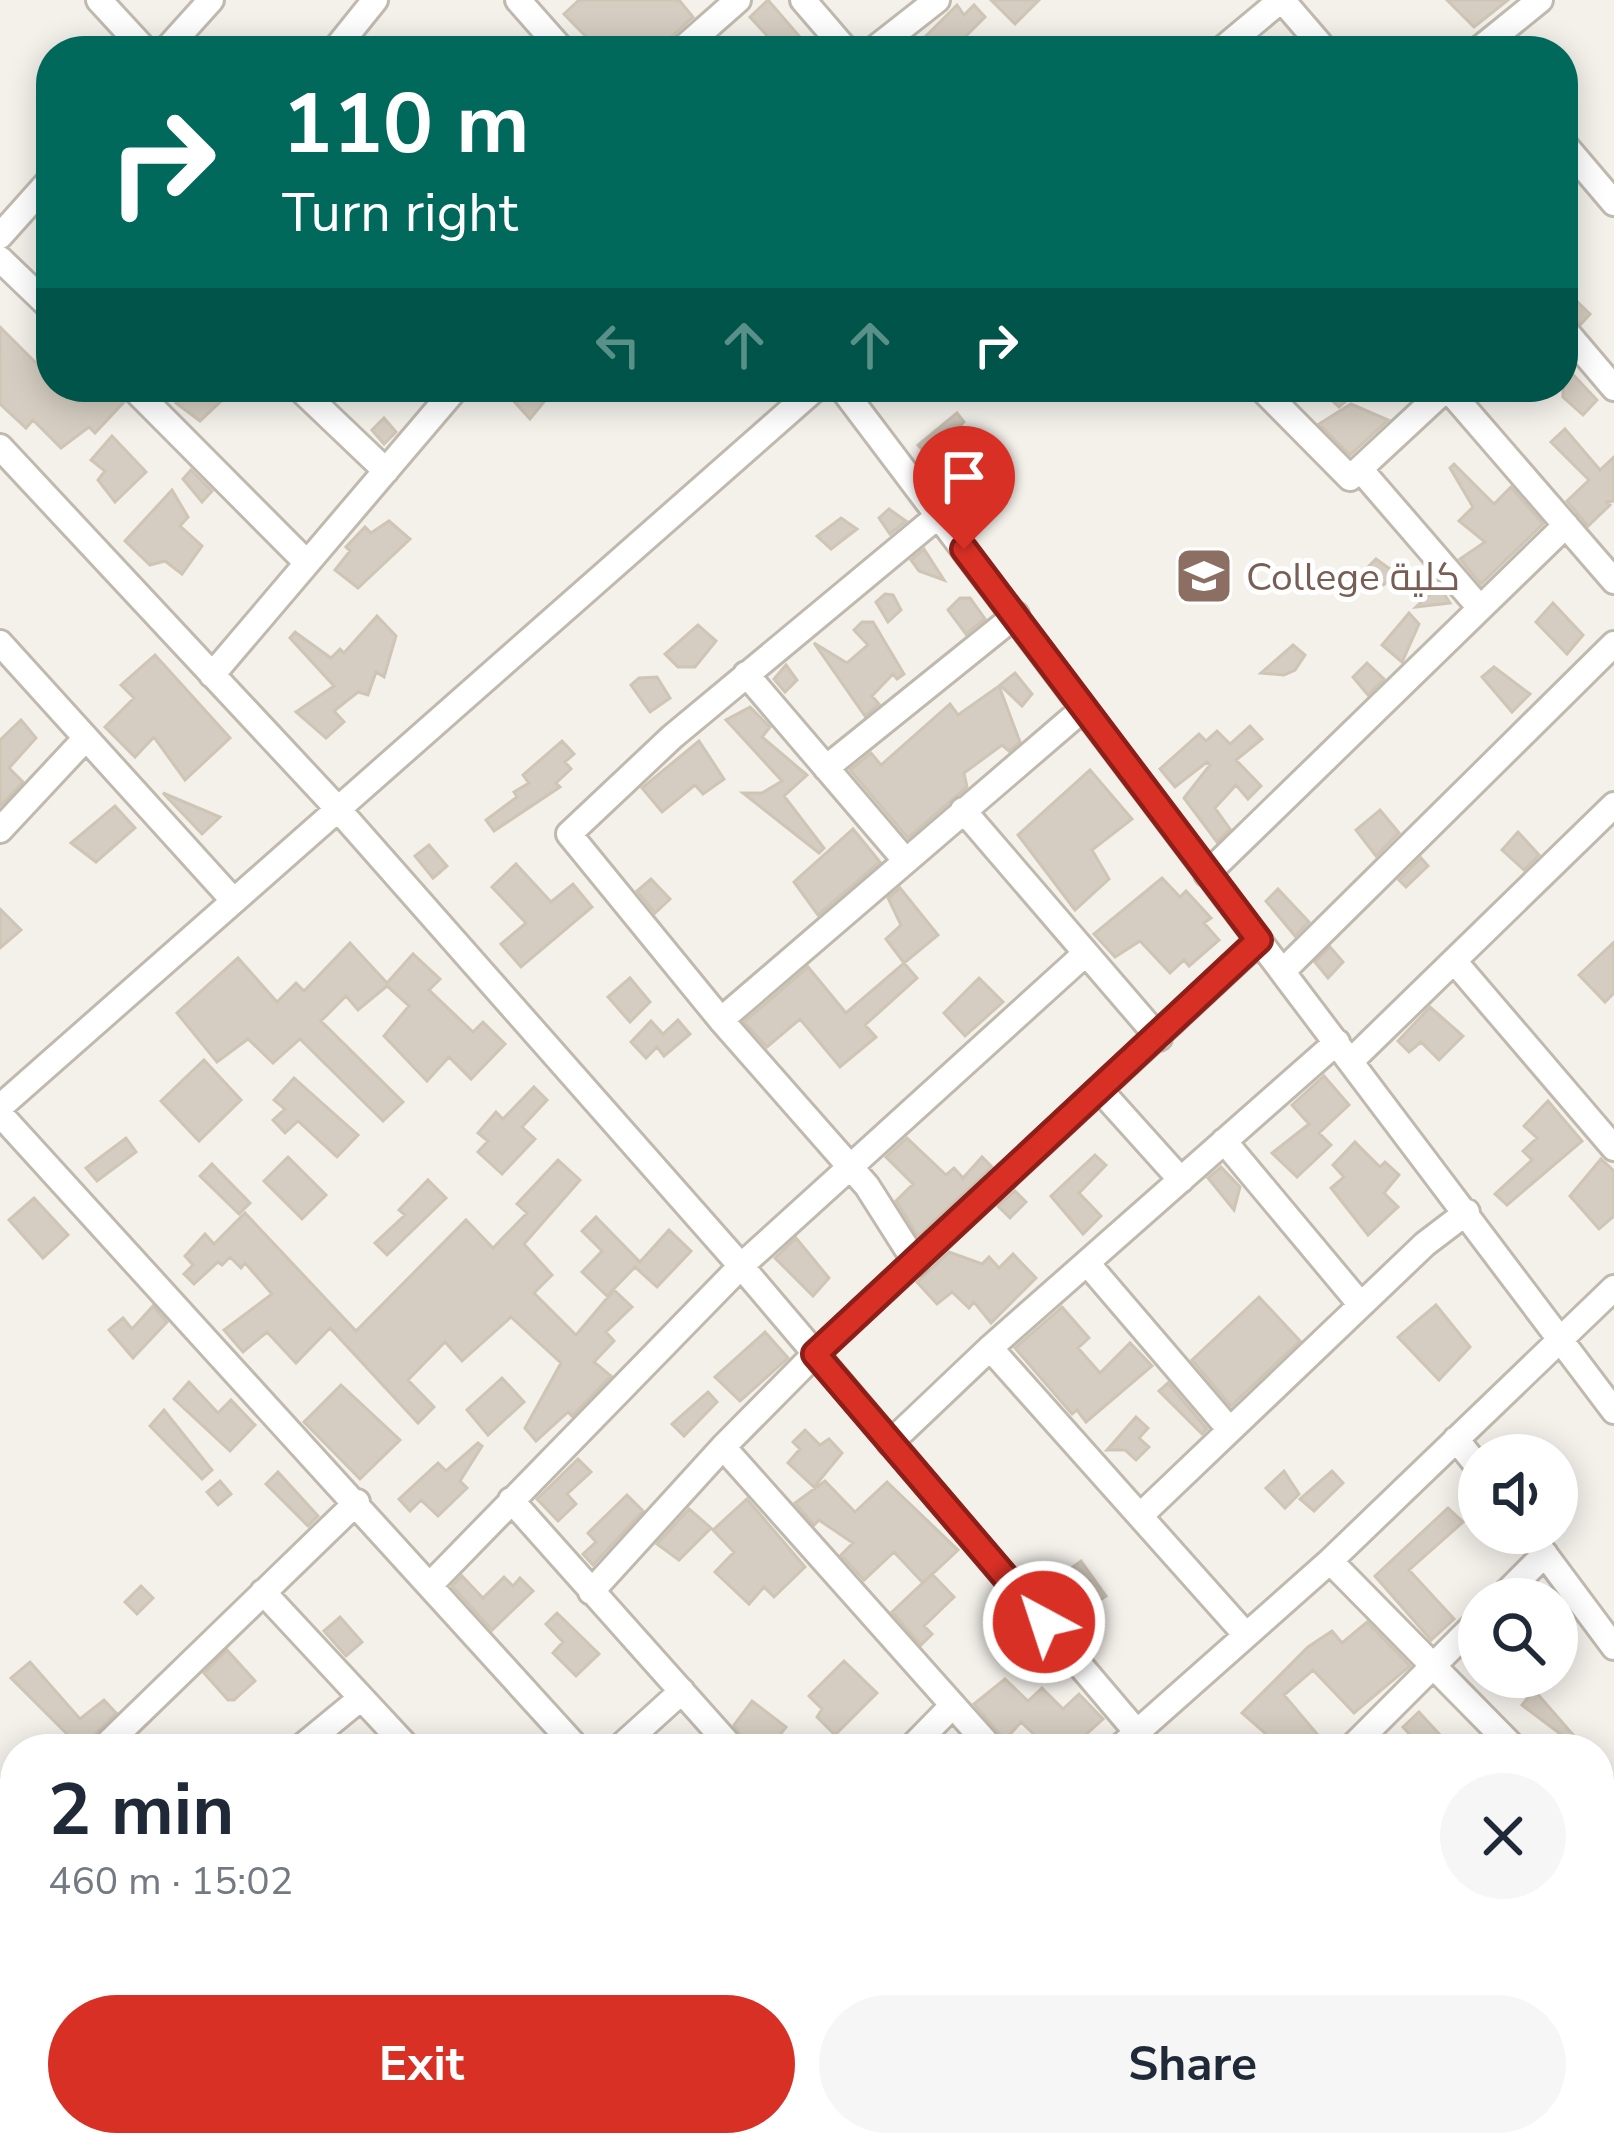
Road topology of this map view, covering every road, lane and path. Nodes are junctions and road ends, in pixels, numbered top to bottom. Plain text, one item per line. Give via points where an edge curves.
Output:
1 (99, 0) edge
2 (211, 0) edge
3 (375, 0) edge
4 (518, 0) edge
5 (738, 0) edge
6 (803, 0) edge
7 (937, 0) edge
8 (1281, 0) edge
9 (1540, 0) edge
10 (132, 36) edge
11 (179, 36) edge
12 (346, 36) edge
13 (550, 36) edge
14 (697, 36) edge
15 (834, 36) edge
16 (891, 36) edge
17 (1238, 36) edge
18 (1313, 36) edge
19 (1498, 36) edge
20 (1578, 161) edge
21 (36, 196) edge
22 (1614, 203) edge
23 (0, 236) edge
24 (0, 259) edge
25 (36, 294) edge
26 (1578, 346) edge
27 (1614, 388) edge
28 (147, 402) edge
29 (314, 402) edge
30 (444, 402) edge
31 (800, 402) edge
32 (853, 402) edge
33 (1276, 402) edge
34 (1433, 402) edge
35 (1460, 402) edge
36 (0, 447) edge
37 (1360, 469) junction
38 (386, 471) junction
39 (938, 516) junction
40 (1566, 525) junction
41 (307, 563) junction
42 (1614, 581) edge
43 (1480, 608) junction
44 (1016, 615) junction
45 (0, 643) edge
46 (1614, 644) edge
47 (746, 674) junction
48 (212, 675) junction
49 (1084, 709) junction
50 (86, 738) junction
51 (826, 768) junction
52 (1614, 806) edge
53 (337, 808) junction
54 (963, 810) junction
55 (0, 830) edge
56 (904, 860) junction
57 (1207, 874) junction
58 (233, 900) junction
59 (1259, 940) junction
60 (1086, 953) junction
61 (1454, 962) junction
62 (1283, 971) junction
63 (721, 1020) junction
64 (1159, 1038) junction
65 (1344, 1052) junction
66 (1102, 1091) junction
67 (0, 1111) edge
68 (1224, 1142) junction
69 (1614, 1148) edge
70 (849, 1164) junction
71 (1180, 1180) junction
72 (1467, 1212) junction
73 (916, 1263) junction
74 (1087, 1263) junction
75 (741, 1266) junction
76 (1614, 1288) edge
77 (1361, 1305) junction
78 (1562, 1340) junction
79 (990, 1348) junction
80 (815, 1354) junction
81 (1614, 1411) edge
82 (1230, 1430) junction
83 (1456, 1439) junction
84 (890, 1442) junction
85 (1458, 1442) edge
86 (723, 1447) junction
87 (511, 1500) junction
88 (357, 1502) junction
89 (1140, 1516) junction
90 (1545, 1554) joint
91 (1330, 1561) junction
92 (1521, 1578) edge
93 (430, 1585) junction
94 (263, 1592) junction
95 (591, 1592) junction
96 (1246, 1635) junction
97 (1458, 1641) edge
98 (1614, 1647) edge
99 (1432, 1667) junction
100 (682, 1691) junction
101 (362, 1698) junction
102 (953, 1706) junction
103 (117, 1734) edge
104 (317, 1734) edge
105 (396, 1734) edge
106 (564, 1734) edge
107 (635, 1734) edge
108 (720, 1734) edge
109 (925, 1734) edge
110 (978, 1734) edge
111 (1122, 1734) edge
112 (1134, 1734) edge
113 (1365, 1734) edge
114 (1500, 1734) edge

1 - 10 street
2 - 11 street
3 - 12 street
4 - 13 street
5 - 14 street
6 - 15 street
7 - 16 street
8 - 17 street
8 - 18 street
9 - 19 street
20 - 22 street
21 - 23 street
24 - 25 street
26 - 27 street
28 - 41 street
29 - 38 street
30 - 38 street
31 - 53 street
32 - 39 street
33 - 37 street via 1349,478
34 - 37 street
35 - 40 street
36 - 48 street
37 - 43 street
38 - 41 street
39 - 44 street
39 - 47 street
40 - 42 street
40 - 43 street
41 - 48 street
43 - 57 street
44 - 49 street
44 - 51 street
45 - 50 street
46 - 62 street
47 - 51 street
47 - 63 street via 569,834
48 - 53 street
49 - 54 street
49 - 57 street
50 - 55 street
50 - 58 street
51 - 56 street
52 - 61 street
53 - 58 street
53 - 75 street
54 - 56 street
54 - 60 street
56 - 63 street
57 - 59 street
58 - 67 street
59 - 62 street
59 - 64 street
60 - 64 street
60 - 70 street
61 - 65 street
61 - 69 street
62 - 65 street
63 - 70 street
64 - 66 street
65 - 68 street
65 - 72 street
66 - 71 street
66 - 73 street
67 - 88 street
68 - 71 street
68 - 77 street
70 - 73 street
70 - 75 street
71 - 74 street
72 - 77 street
72 - 78 street
73 - 80 street
74 - 79 street
74 - 82 street
75 - 80 street
75 - 87 street
76 - 78 street
77 - 82 street
78 - 81 street
78 - 83 street
79 - 84 street
79 - 89 street
80 - 84 street
80 - 86 street
82 - 89 street
83 - 85 street
83 - 91 street
84 - 111 street
86 - 95 street
86 - 102 street
87 - 93 street
87 - 95 street
88 - 93 street
88 - 94 street
89 - 96 street
90 - 92 street
90 - 98 street
91 - 96 street
91 - 99 street
93 - 106 street
94 - 101 street
94 - 103 street
95 - 100 street
96 - 112 street
97 - 99 street
99 - 113 street
99 - 114 street
100 - 107 street
100 - 108 street
101 - 104 street
101 - 105 street
102 - 109 street
102 - 110 street

